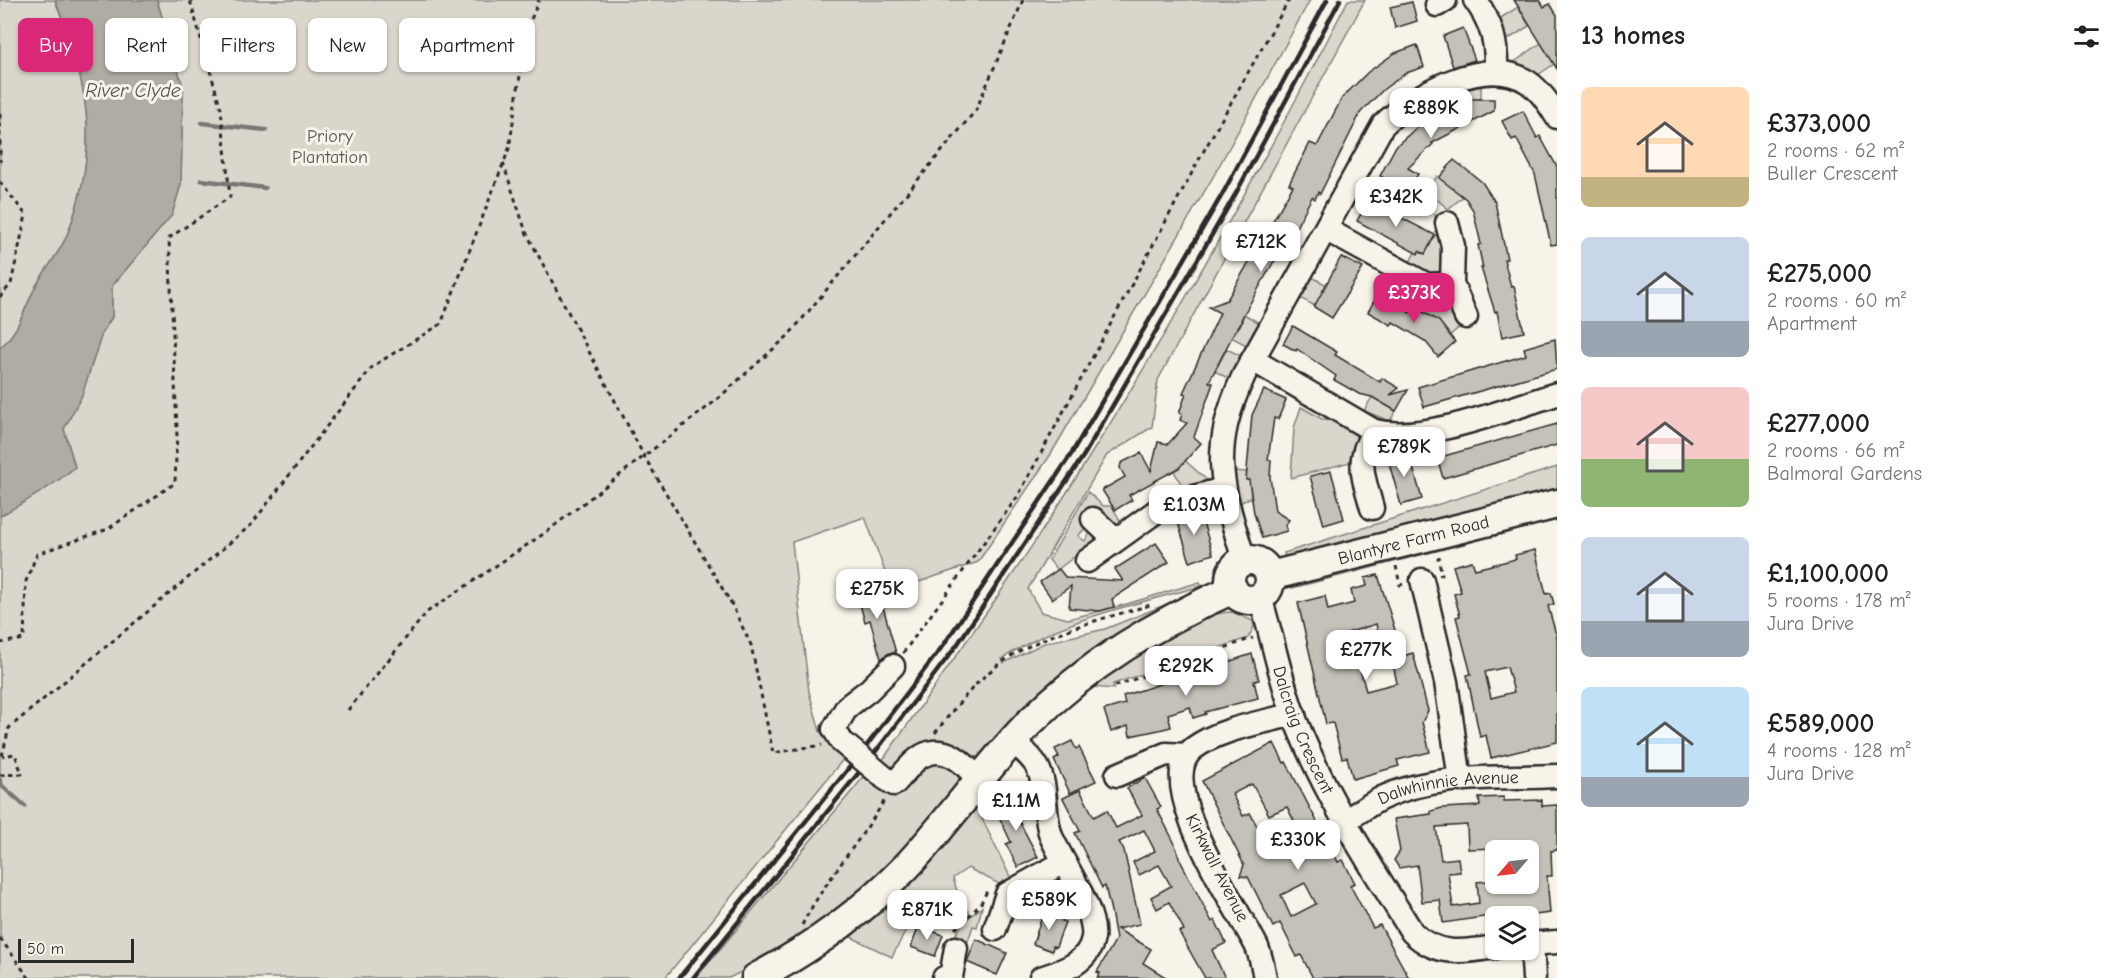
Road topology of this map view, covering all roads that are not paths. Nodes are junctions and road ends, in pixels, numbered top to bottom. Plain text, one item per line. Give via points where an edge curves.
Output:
1 (1475, 0) edge
2 (1497, 72) junction
3 (1557, 117) edge
4 (1447, 223) dead end
5 (1327, 230) junction
6 (1452, 284) junction
7 (1466, 317) dead end
8 (1253, 360) junction
9 (1557, 394) edge
10 (1374, 431) junction
11 (1223, 489) junction
12 (1557, 504) edge
13 (1372, 508) dead end
14 (1093, 519) dead end
15 (1115, 540) junction
16 (1244, 560) junction
17 (1087, 561) dead end
18 (1422, 580) dead end
19 (1233, 589) junction
20 (1266, 598) junction
21 (893, 666) road end
22 (1294, 714) junction
23 (1012, 741) junction
24 (1186, 755) junction
25 (1117, 775) dead end
26 (1557, 776) edge
27 (979, 780) junction
28 (1460, 780) junction
29 (1346, 820) junction
30 (1064, 862) junction
31 (995, 929) dead end
32 (1557, 942) edge
33 (1539, 943) edge
34 (956, 948) road end
35 (1485, 948) edge
36 (1532, 960) edge
37 (776, 970) edge
38 (949, 978) edge
39 (1041, 978) edge
40 (1264, 978) edge
41 (1534, 978) edge

1 - 2 street via 1495,37
2 - 3 street via 1528,82
2 - 5 street via 1452,82 1400,109 1383,125 1366,152
4 - 6 street via 1453,246
5 - 6 street via 1427,285
5 - 8 street
6 - 7 street
8 - 10 street
8 - 11 street via 1226,420 1221,462
9 - 10 street via 1425,432 1391,435
10 - 13 street via 1360,463
11 - 15 street via 1165,505
11 - 16 street
12 - 20 main road, Blantyre Farm Road
14 - 15 street
15 - 17 street
16 - 19 main road via 1230,576
16 - 20 main road via 1257,561 1268,569
18 - 28 street via 1446,682
19 - 20 main road via 1242,598
19 - 23 main road via 1163,622 1114,652 1060,695
20 - 22 street, Dalcraig Crescent
21 - 27 street, bridge via 847,707 834,729 842,742 890,781 922,755 944,752 960,759
22 - 24 street via 1225,734 1194,747
22 - 29 street, Dalcraig Crescent via 1316,767
23 - 27 main road
23 - 30 street via 1030,757 1041,776 1051,834
24 - 25 street via 1166,754
24 - 40 street, Kirkwall Avenue via 1180,774 1187,811 1258,948
26 - 28 street, Dalwhinnie Avenue
27 - 37 main road via 930,841 886,887 841,925
28 - 29 street, Dalwhinnie Avenue via 1382,798
29 - 35 street, Dalcraig Crescent via 1396,907 1420,940 1450,952
30 - 31 street via 1007,894
30 - 39 street via 1088,912 1093,937 1089,951 1080,961
32 - 33 street
34 - 38 street
36 - 41 street

